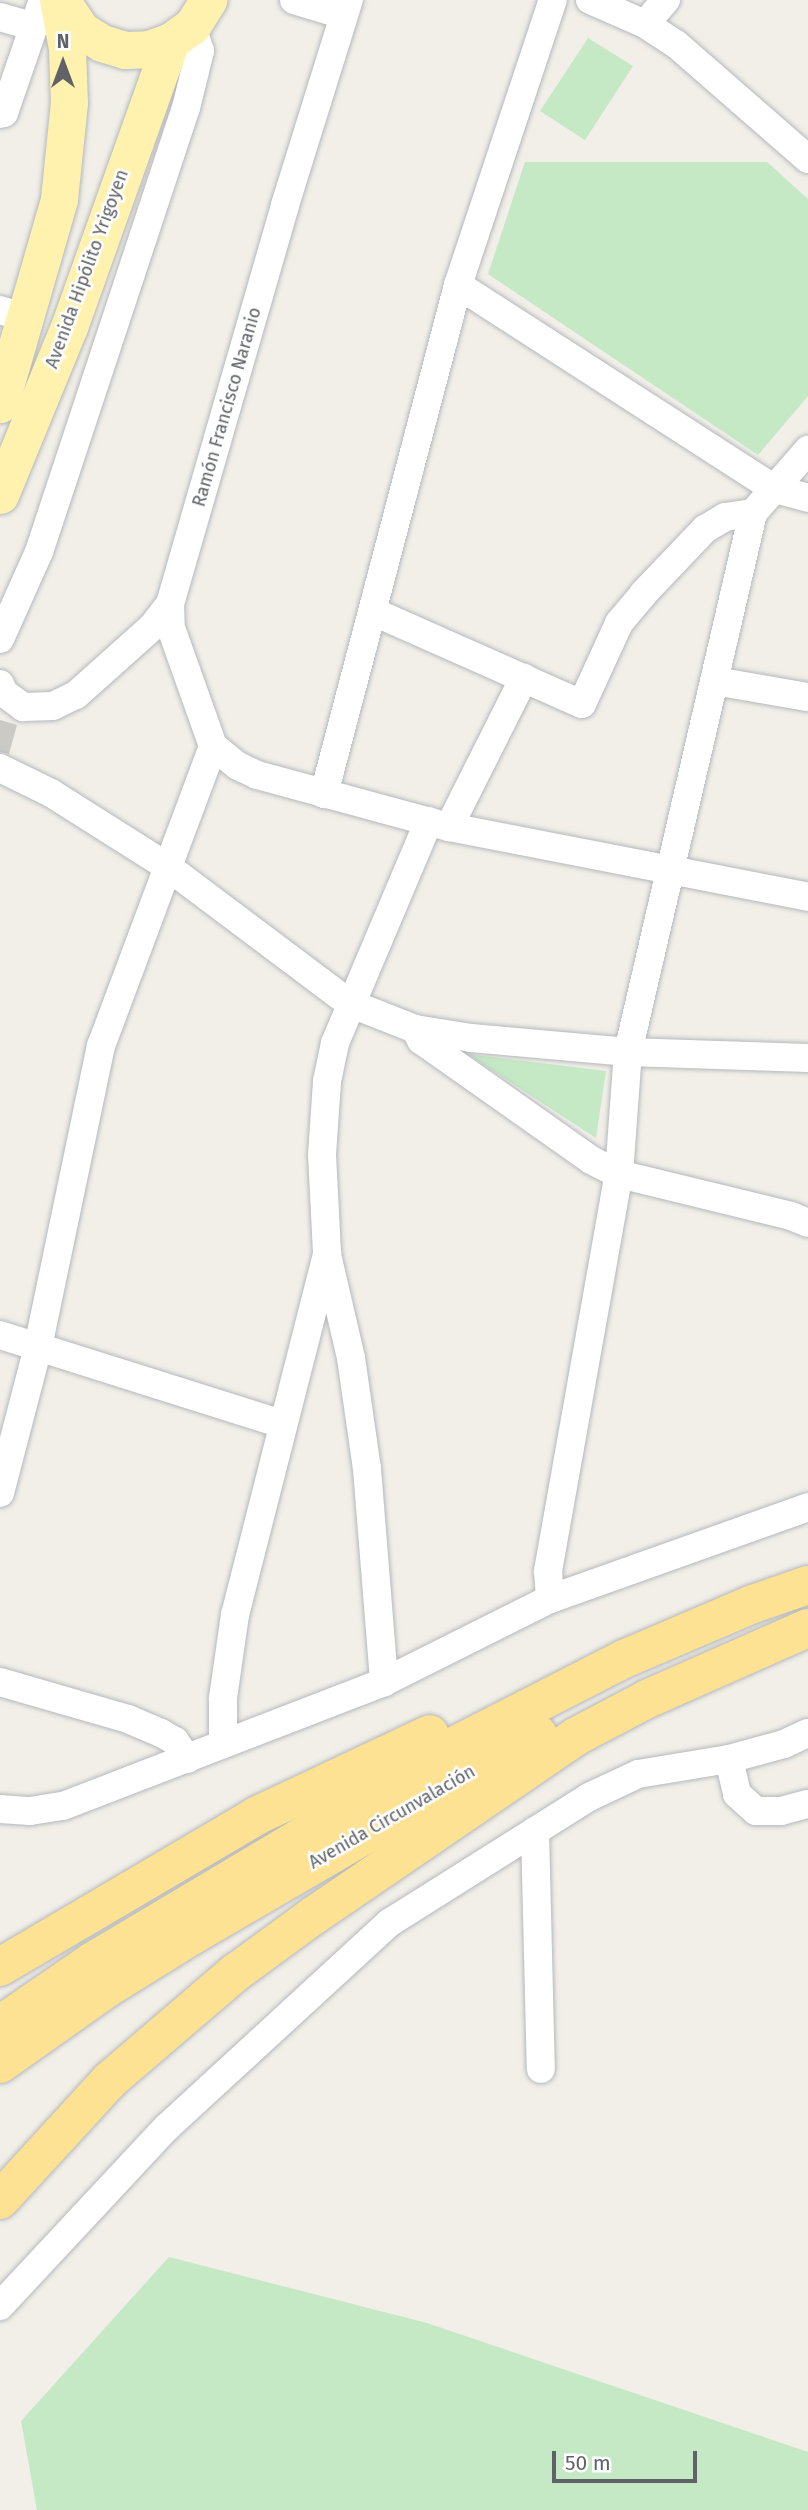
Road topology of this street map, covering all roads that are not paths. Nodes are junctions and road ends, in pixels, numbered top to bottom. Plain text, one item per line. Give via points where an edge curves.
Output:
1 (43, 0) edge
2 (60, 0) edge
3 (294, 0) edge
4 (553, 0) edge
5 (590, 0) edge
6 (666, 0) edge
7 (347, 8) edge
8 (0, 17) edge
9 (191, 22) edge
10 (645, 24) junction
11 (31, 26) junction
12 (0, 114) edge
13 (808, 159) edge
14 (458, 285) junction
15 (13, 314) edge
16 (0, 404) edge
17 (808, 450) edge
18 (775, 489) junction
19 (0, 495) edge
20 (808, 498) edge
21 (754, 513) junction
22 (170, 604) junction
23 (374, 612) junction
24 (0, 639) edge
25 (524, 678) junction
26 (715, 681) junction
27 (0, 684) edge
28 (808, 696) edge
29 (213, 746) junction
30 (0, 768) edge
31 (324, 794) junction
32 (439, 824) junction
33 (168, 867) junction
34 (669, 869) junction
35 (808, 897) edge
36 (349, 1003) junction
37 (415, 1030) junction
38 (628, 1052) junction
39 (808, 1058) edge
40 (620, 1174) junction
41 (808, 1223) edge
42 (327, 1253) junction
43 (0, 1335) edge
44 (38, 1347) junction
45 (283, 1424) junction
46 (0, 1493) edge
47 (808, 1507) edge
48 (808, 1585) edge
49 (550, 1599) junction
50 (753, 1604) junction
51 (808, 1614) edge
52 (808, 1628) edge
53 (0, 1682) edge
54 (384, 1682) junction
55 (808, 1733) edge
56 (223, 1744) junction
57 (187, 1759) junction
58 (729, 1759) junction
59 (808, 1804) edge
60 (0, 1809) edge
61 (536, 1831) junction
62 (0, 1966) edge
63 (0, 2025) edge
64 (0, 2064) edge
65 (541, 2069) dead end
66 (0, 2200) edge
67 (0, 2306) edge

1 - 11 street
2 - 9 main road via 81,30 125,50 149,49
2 - 15 main road via 69,103 59,199
3 - 7 street
4 - 14 street
5 - 10 street
6 - 10 street
7 - 22 street, Ramón Francisco Naranio
8 - 11 street
9 - 19 main road, Avenida Hipólito Yrigoyen
9 - 24 street via 200,51 186,108 39,552
10 - 13 street via 676,44
11 - 12 street
14 - 18 street
14 - 23 street
15 - 16 main road
17 - 18 street
18 - 20 street
18 - 21 street
21 - 25 street via 725,517 705,529 643,594 619,623 582,704
21 - 26 street
22 - 27 street, Ramón Francisco Naranio via 152,627 76,695 53,706 23,707 4,693
22 - 29 street via 171,628
23 - 25 street
23 - 31 street
25 - 32 street
26 - 28 street
26 - 34 street
29 - 31 street via 257,775
29 - 33 street
30 - 33 street via 51,793
31 - 32 street
32 - 34 street
32 - 36 street
33 - 36 street
33 - 44 street via 101,1046
34 - 35 street
34 - 38 street
36 - 37 street
36 - 42 street via 327,1081 322,1155
37 - 38 street
37 - 40 street via 421,1040 569,1144
38 - 39 street
38 - 40 street
40 - 41 street
40 - 49 street via 548,1571
42 - 45 street
42 - 54 street via 351,1358 368,1469
43 - 44 street
44 - 45 street
44 - 46 street
45 - 56 street via 235,1615 223,1698
47 - 49 street
48 - 50 highway, Avenida Circunvalación
49 - 54 street
50 - 62 highway via 631,1647 513,1696 323,1783 189,1854
50 - 63 highway, Avenida Circunvalación via 599,1671 448,1749 93,1961
51 - 64 highway, Avenida Circunvalación via 629,1689 463,1775 108,1987
52 - 66 highway via 647,1699 575,1737 313,1916 234,1973 110,2080
53 - 57 street via 128,1719 175,1741
54 - 56 street
55 - 58 street
56 - 57 street
57 - 60 street via 63,1807
58 - 59 street via 737,1794 756,1811
58 - 61 street via 638,1774 589,1797
61 - 65 street
61 - 67 street via 389,1923 166,2128

